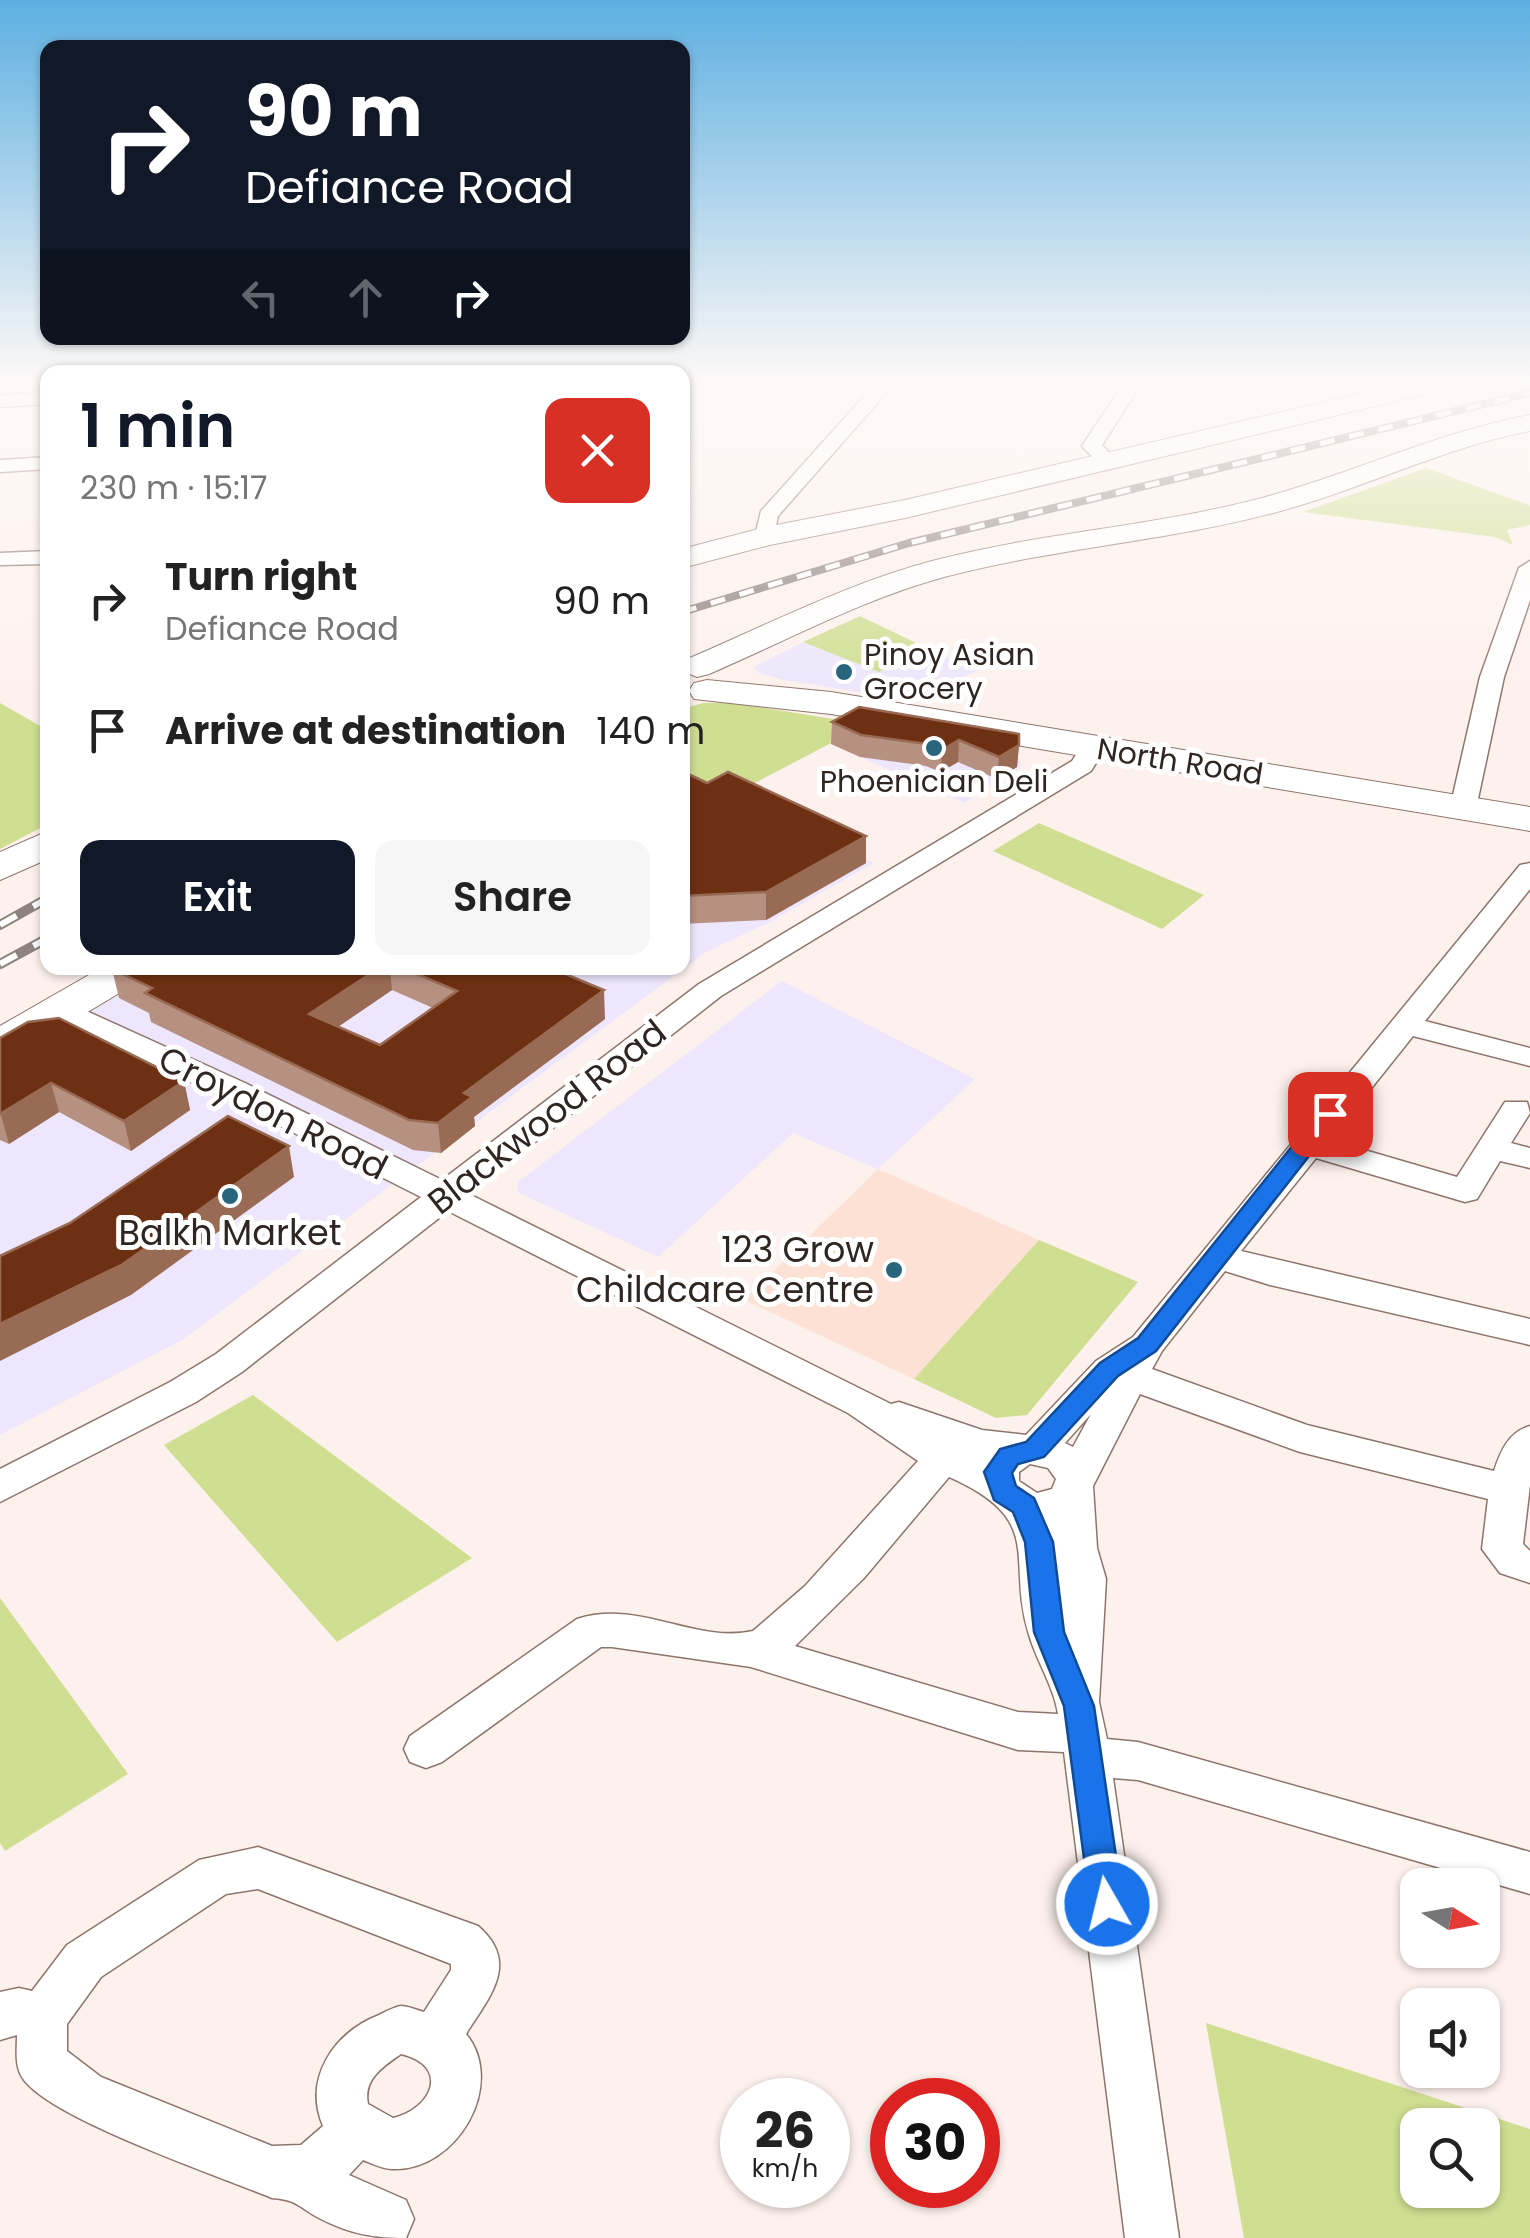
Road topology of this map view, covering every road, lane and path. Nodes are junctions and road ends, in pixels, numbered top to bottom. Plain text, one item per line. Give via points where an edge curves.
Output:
1 (793, 487) edge
2 (998, 487) edge
3 (1320, 487) edge
4 (766, 536) junction
5 (40, 558) edge
6 (690, 558) edge
7 (0, 560) edge
8 (1530, 568) edge
9 (702, 682) edge
10 (1093, 748) junction
11 (1463, 808) junction
12 (1530, 819) edge
13 (40, 847) edge
14 (0, 868) edge
15 (1530, 871) edge
16 (119, 975) edge
17 (60, 1010) junction
18 (1404, 1024) junction
19 (0, 1045) edge
20 (1530, 1057) edge
21 (1516, 1109) dead end
22 (1306, 1144) junction
23 (1490, 1150) junction
24 (1530, 1158) edge
25 (445, 1198) junction
26 (1217, 1256) junction
27 (1530, 1332) edge
28 (1139, 1360) junction
29 (862, 1403) junction
30 (1530, 1440) edge
31 (1027, 1450) junction
32 (943, 1458) junction
33 (1075, 1484) junction
34 (0, 1487) edge
35 (1509, 1489) junction
36 (1014, 1499) junction
37 (1530, 1568) edge
38 (755, 1651) junction
39 (1083, 1732) junction
40 (426, 1748) dead end
41 (1530, 1873) edge
42 (21, 2016) edge
43 (436, 2037) junction
44 (356, 2129) junction
45 (304, 2174) junction
46 (387, 2219) dead end
47 (1152, 2238) edge

1 - 4 street via 768,515
2 - 4 street
3 - 9 street via 1235,514 940,568 887,584 770,638
4 - 6 street
5 - 7 street
8 - 11 street via 1492,677
9 - 10 street, North Road
10 - 11 street, North Road
10 - 25 street, Blackwood Road via 1082,766 710,990
11 - 12 street, North Road
13 - 14 street
15 - 18 street
16 - 17 street
17 - 19 street
17 - 25 street, Croydon Road
18 - 20 street
18 - 22 street
21 - 23 street
22 - 23 street via 1464,1191
22 - 26 street
23 - 24 street
25 - 29 street, Croydon Road
25 - 34 street, Blackwood Road via 228,1363
26 - 27 street
26 - 28 street
28 - 31 street via 1109,1370
28 - 33 street
28 - 35 street via 1300,1438
29 - 31 street, Croydon Road via 980,1444
29 - 32 street, Croydon Road
30 - 35 street
31 - 33 street via 1062,1458
31 - 36 street via 998,1472
32 - 36 street, Croydon Road
32 - 38 street via 814,1604
33 - 36 street via 1056,1506
33 - 39 street via 1086,1618
35 - 37 street via 1502,1549
36 - 39 street via 1039,1542 1049,1632
38 - 39 street via 1018,1731
38 - 40 street via 615,1628 592,1631
39 - 41 street via 1138,1762
39 - 47 street
42 - 43 street via 84,1961 216,1875 258,1868 461,1942 475,1954 474,1975
42 - 45 street via 42,2063 83,2095 272,2172
43 - 44 street via 400,2030 364,2046 342,2079 345,2115
43 - 44 street via 449,2049 458,2084 442,2120 427,2133 389,2143
44 - 45 street
45 - 46 street via 337,2200

